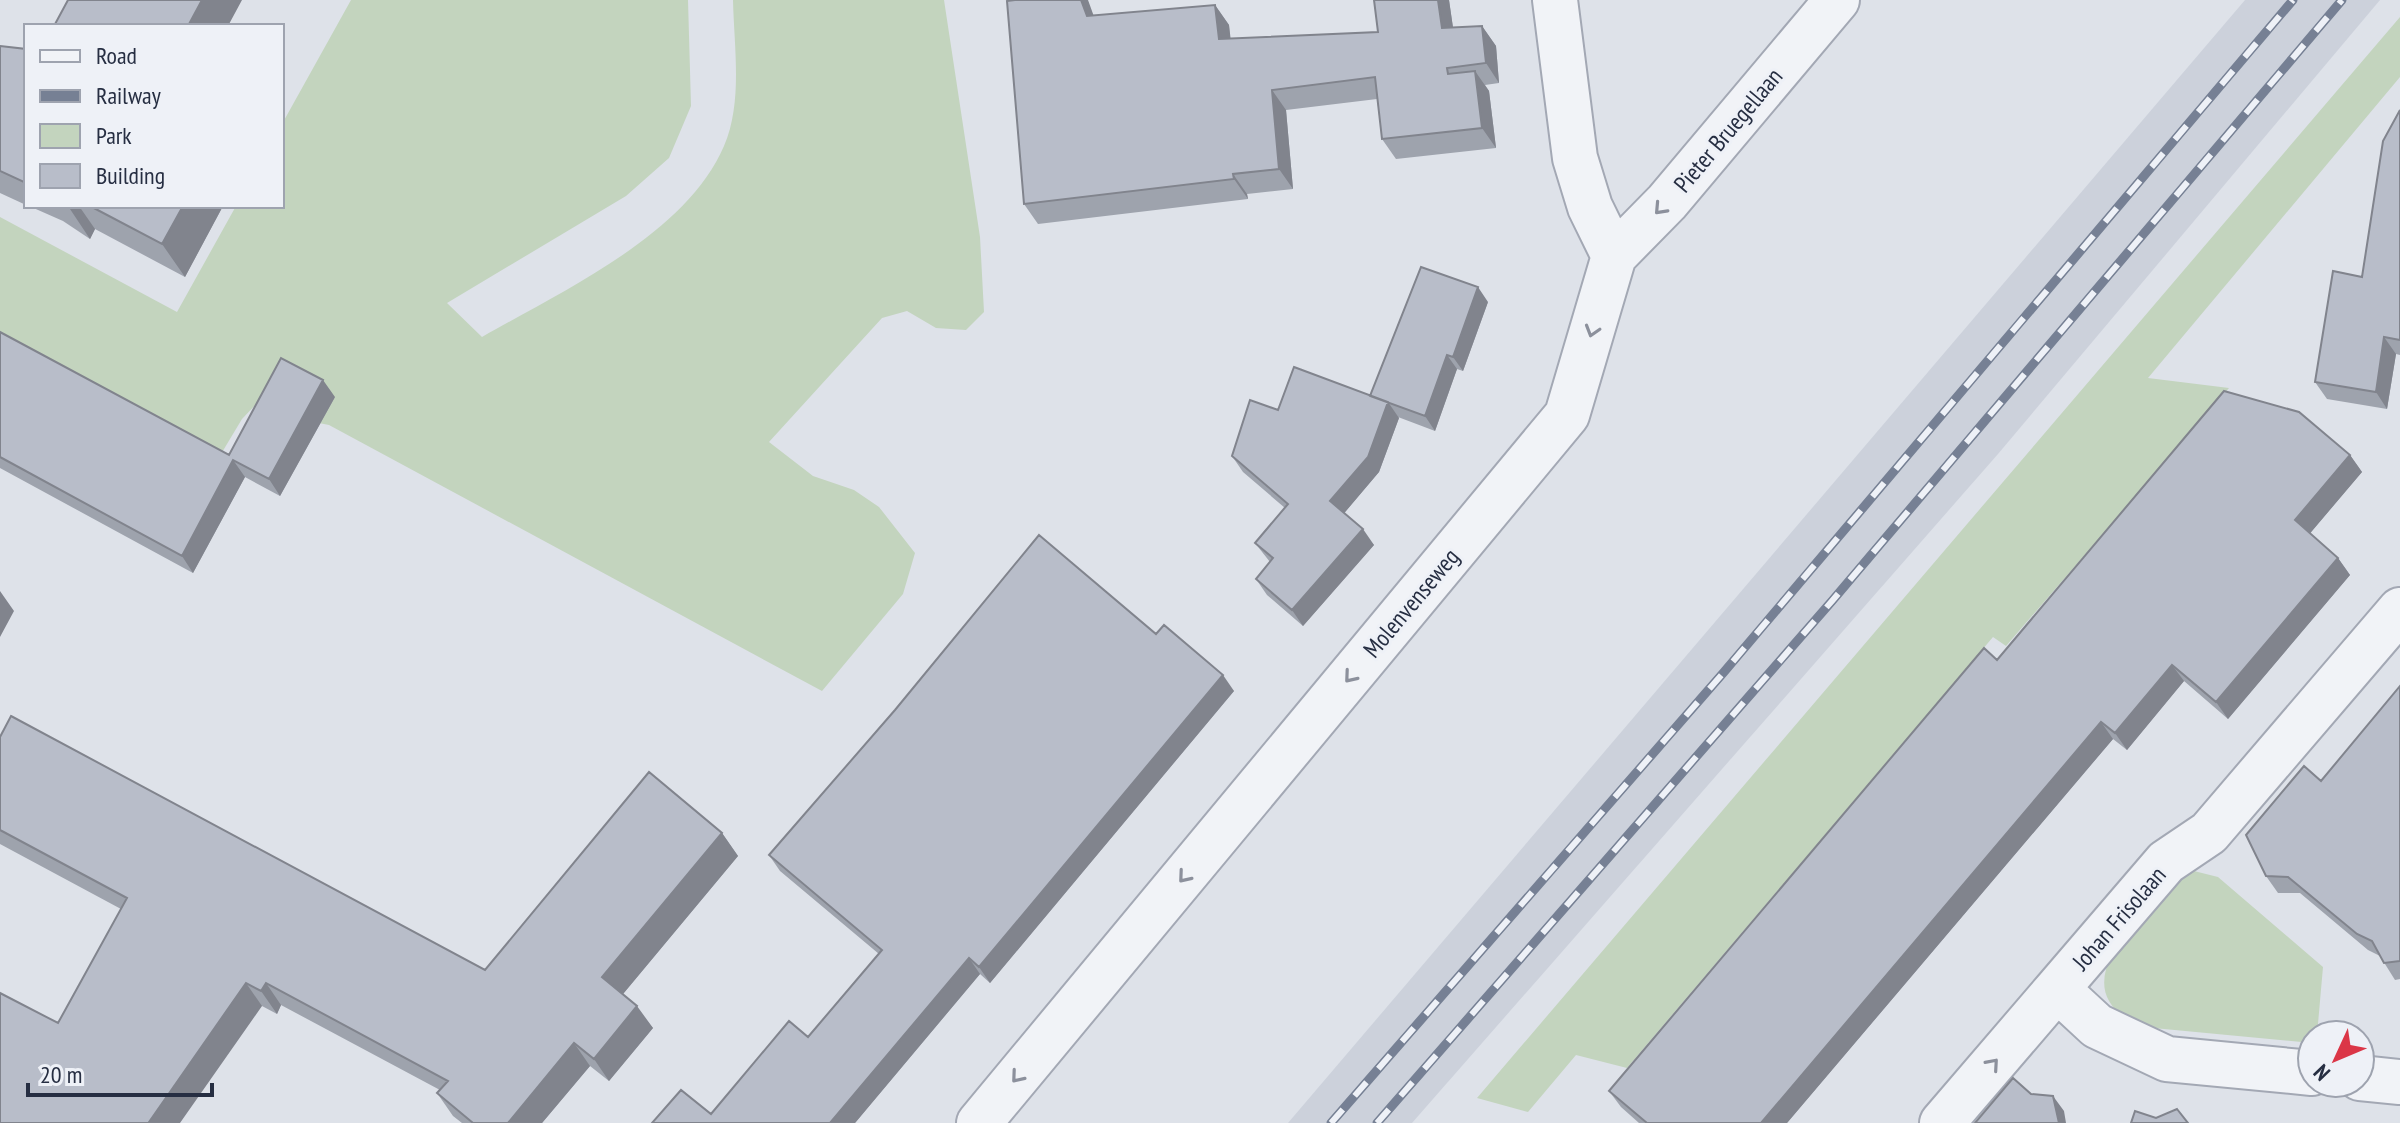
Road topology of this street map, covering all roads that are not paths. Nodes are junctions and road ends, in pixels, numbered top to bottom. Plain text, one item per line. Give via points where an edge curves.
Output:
1 (1555, 0) edge
2 (1837, 0) edge
3 (1614, 256) junction
4 (2400, 610) edge
5 (2057, 989) junction
6 (2296, 1071) edge
7 (2376, 1080) edge
8 (2400, 1082) edge
9 (979, 1123) edge
10 (1942, 1123) edge

1 - 3 street via 1575,158 1590,207
2 -> 3 street, Pieter Bruegellaan via 1667,202
3 -> 9 street, Molenvenseweg via 1567,415
4 - 5 street, Johan Frisolaan via 2209,833 2166,862
5 - 6 street, Johan Frisolaan via 2097,1026 2167,1059
10 -> 5 street
7 - 8 street

